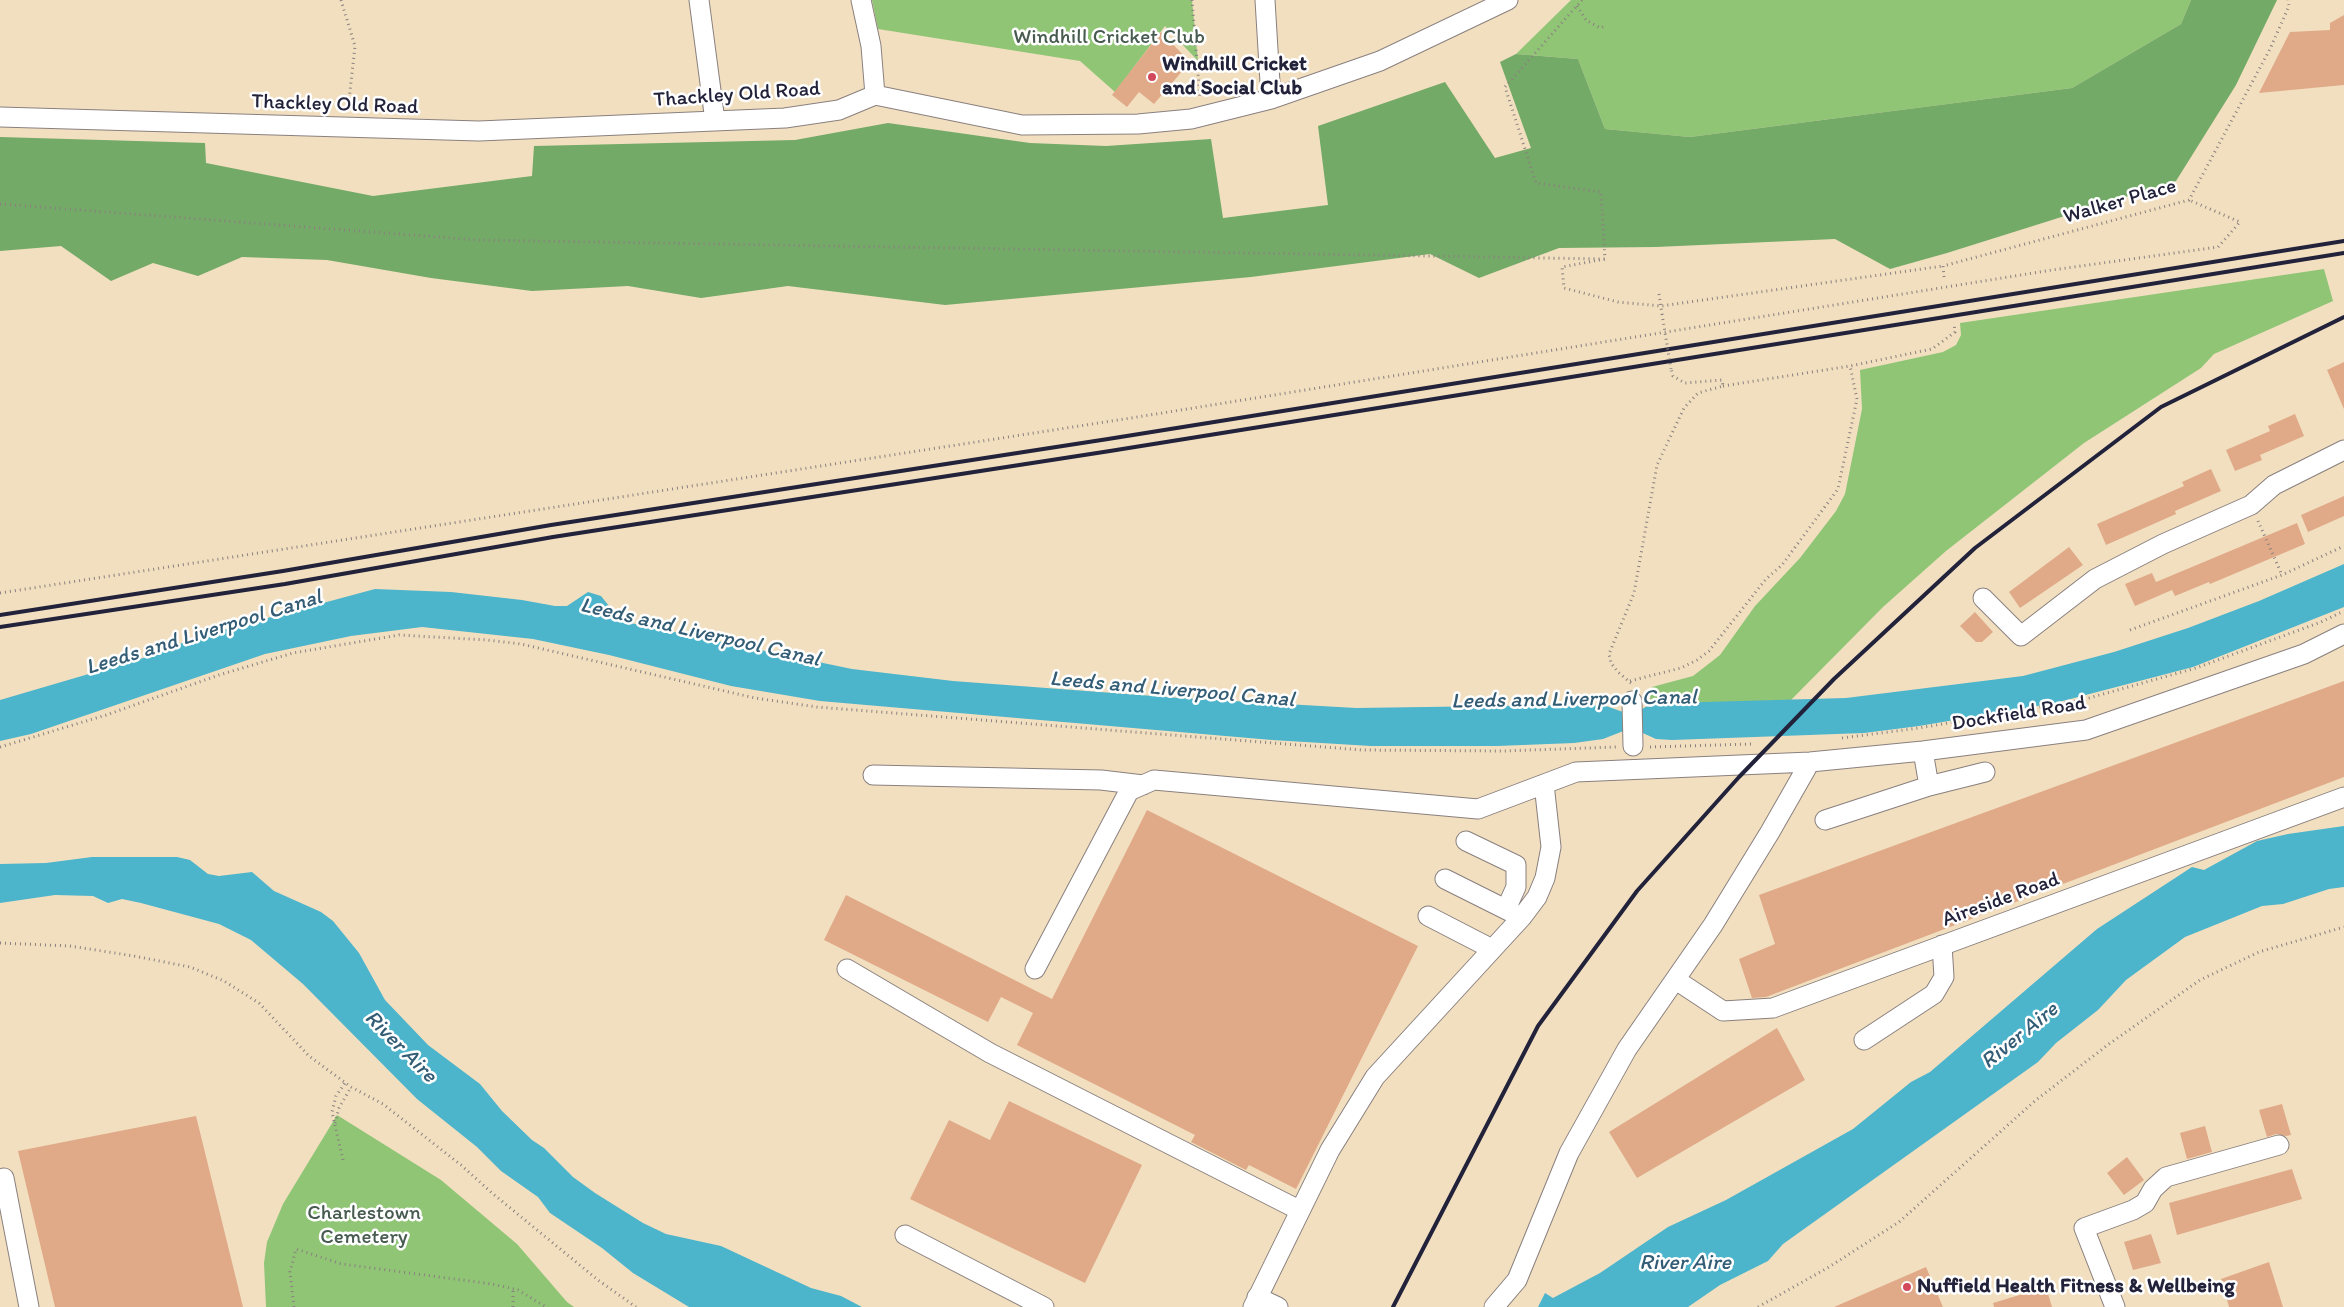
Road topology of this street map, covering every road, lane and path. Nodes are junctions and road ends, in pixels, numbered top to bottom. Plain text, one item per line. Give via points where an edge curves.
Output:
1 (341, 0) edge
2 (699, 0) edge
3 (861, 0) edge
4 (1192, 0) edge
5 (1265, 0) edge
6 (1508, 0) edge
7 (1582, 0) edge
8 (2288, 0) edge
9 (1576, 6) junction
10 (1605, 26) dead end
11 (875, 95) junction
12 (1271, 99) junction
13 (1202, 116) junction
14 (0, 117) edge
15 (715, 121) junction
16 (346, 127) junction
17 (2189, 200) junction
18 (0, 204) edge
19 (1605, 259) junction
20 (1942, 266) junction
21 (1944, 277) dead end
22 (1659, 294) dead end
23 (1661, 306) junction
24 (1954, 323) dead end
25 (1850, 366) junction
26 (1723, 386) junction
27 (2344, 450) edge
28 (2251, 505) junction
29 (2344, 546) edge
30 (2282, 575) junction
31 (0, 593) edge
32 (1983, 598) dead end
33 (2344, 611) edge
34 (2130, 630) dead end
35 (2344, 634) edge
36 (1630, 681) junction
37 (1632, 701) joint
38 (1838, 739) dead end
39 (1760, 744) dead end
40 (1633, 746) junction
41 (0, 747) edge
42 (1923, 751) junction
43 (1810, 762) junction
44 (1985, 772) dead end
45 (873, 775) dead end
46 (1544, 784) junction
47 (1143, 785) junction
48 (1929, 786) junction
49 (2344, 797) edge
50 (1825, 820) dead end
51 (1466, 841) dead end
52 (1445, 878) dead end
53 (1514, 913) junction
54 (1428, 916) dead end
55 (2344, 927) edge
56 (0, 943) edge
57 (1942, 945) junction
58 (1492, 949) junction
59 (1035, 969) dead end
60 (847, 970) dead end
61 (1676, 980) junction
62 (1864, 1040) dead end
63 (345, 1083) junction
64 (351, 1087) junction
65 (334, 1126) junction
66 (2279, 1145) dead end
67 (343, 1160) dead end
68 (2, 1178) edge
69 (1299, 1210) junction
70 (904, 1235) dead end
71 (513, 1289) junction
72 (1255, 1302) edge
73 (29, 1307) edge
74 (294, 1307) edge
75 (513, 1307) edge
76 (546, 1307) edge
77 (636, 1307) edge
78 (1044, 1307) edge
79 (1278, 1307) edge
80 (1494, 1307) edge
81 (1758, 1307) edge
82 (2115, 1307) edge

1 - 16 path via 355,46
2 - 15 street
3 - 11 street via 871,46
4 - 13 path
5 - 12 street
6 - 12 street via 1380,61
7 - 9 path
8 - 17 path, Walker Place via 2289,6 2270,48
9 - 10 path via 1586,20 1600,28
9 - 19 path via 1505,87 1536,183 1601,192
11 - 13 street via 1022,125 1138,124
11 - 15 street, Thackley Old Road via 839,110 785,118
12 - 13 street
14 - 16 street, Thackley Old Road
15 - 16 street, Thackley Old Road via 479,131
17 - 20 path, Walker Place
17 - 31 path via 2240,222 2218,247 2032,273 1112,421
18 - 19 path via 478,240
19 - 23 path, Walker Place via 1562,267 1564,288 1618,302
20 - 21 path
20 - 23 path, Walker Place
22 - 23 path
23 - 26 path, bridge via 1673,376 1685,383 1722,380
24 - 25 path via 1955,332 1932,349
25 - 26 path
25 - 36 path via 1857,399 1838,489 1782,565 1766,579 1709,651 1681,668
26 - 36 path via 1698,393 1684,408 1656,465 1634,593 1609,654 1611,663
27 - 28 street via 2274,485
28 - 30 path
28 - 32 street via 2095,579 2021,636
29 - 30 path
30 - 34 path
33 - 38 path via 2196,668 2082,700
35 - 42 street, Dockfield Road via 2304,654 2086,730
36 - 37 path
37 - 40 street
39 - 40 path
40 - 41 path via 1503,751 1362,750 817,707 756,698 521,644 399,635 293,653
42 - 43 street, Dockfield Road
42 - 48 street
43 - 46 street, Dockfield Road via 1576,772
43 - 61 street via 1765,841
44 - 48 street
45 - 47 street via 1101,780
46 - 47 street, Dockfield Road via 1478,809 1154,780
46 - 53 street via 1551,830 1549,864 1537,897
47 - 59 street via 1129,791
48 - 50 street
49 - 57 street, Aireside Road
51 - 53 street via 1516,865
52 - 53 street
53 - 58 street
54 - 58 street
55 - 81 path via 2259,952 2200,980 2036,1100 1899,1222
56 - 63 path via 70,946 190,967 224,981 259,1003 309,1056
57 - 61 street, Aireside Road via 1772,1008 1723,1011
57 - 62 street via 1944,977 1934,994
58 - 69 street via 1375,1077 1330,1150
60 - 69 street via 990,1053
61 - 80 street via 1627,1049 1569,1153 1517,1280
63 - 64 path
63 - 65 path via 336,1096 332,1112
64 - 65 path via 339,1108
64 - 77 path via 383,1104 598,1280
65 - 67 path
66 - 82 street via 2166,1177 2145,1203 2084,1228
68 - 73 street
69 - 72 street
70 - 78 street
71 - 74 path via 342,1264 296,1249 290,1272
71 - 75 path
71 - 76 path
72 - 79 street

